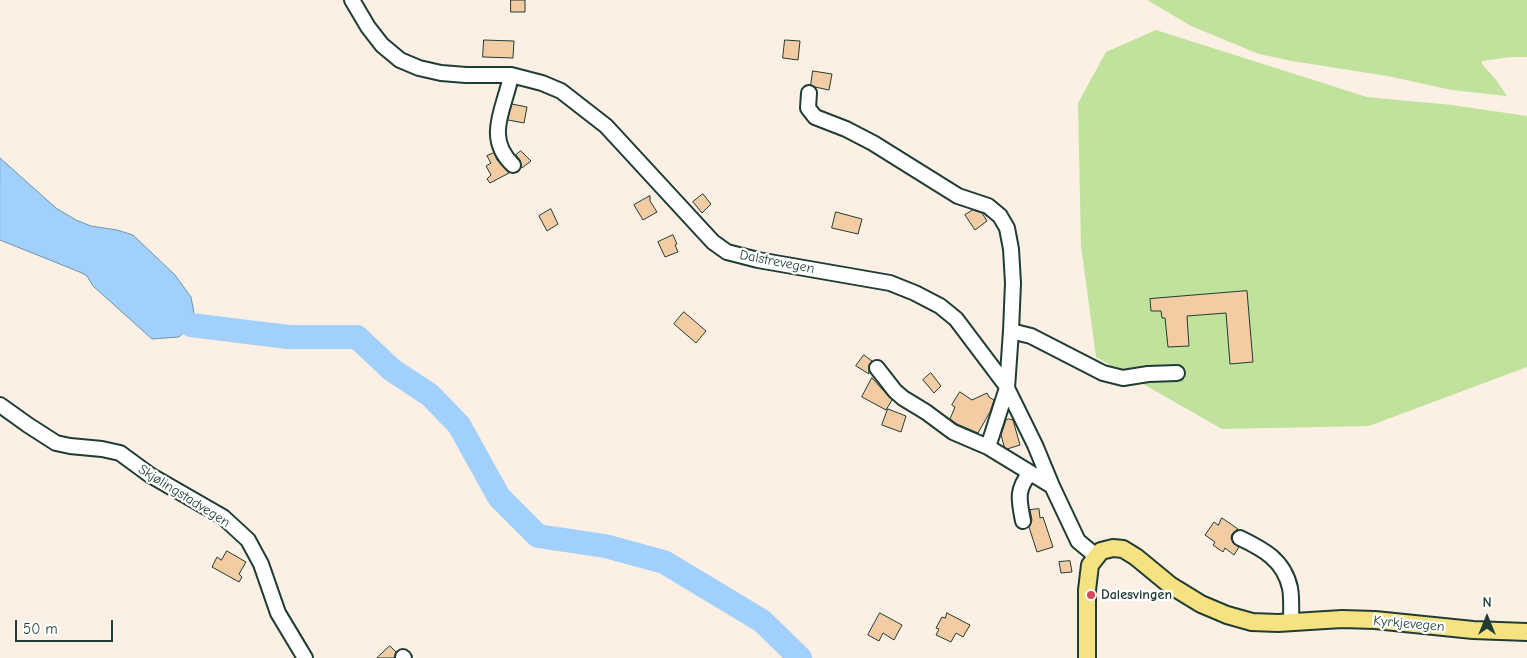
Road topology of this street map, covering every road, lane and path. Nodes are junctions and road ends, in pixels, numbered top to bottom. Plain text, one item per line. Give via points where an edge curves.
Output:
1 (352, 0) edge
2 (511, 74) junction
3 (809, 93) dead end
4 (513, 165) dead end
5 (1012, 331) junction
6 (877, 368) dead end
7 (1177, 373) dead end
8 (1007, 388) junction
9 (0, 405) edge
10 (988, 447) junction
11 (1030, 473) junction
12 (1052, 486) junction
13 (1023, 521) dead end
14 (1240, 538) dead end
15 (1096, 556) junction
16 (1291, 623) junction
17 (1527, 632) edge
18 (305, 658) edge
19 (1087, 658) edge

1 - 2 street, Dalstrevegen via 382,45 400,60 441,73
2 - 4 street via 497,128 500,147
2 - 8 street, Dalstrevegen via 561,91 588,111 606,126 713,242 727,252 890,283 915,293 956,318
3 - 5 street via 808,108 815,117 873,143 958,196 988,206 1000,216 1012,249
5 - 7 street via 1031,336 1103,373 1123,378
5 - 8 street
6 - 10 street via 903,398 953,432
8 - 10 street
8 - 12 street, Dalstrevegen
9 - 18 street, Skjølingstadvegen via 56,443 120,453 150,476 223,516 248,540 261,564 278,614
10 - 11 street
11 - 12 street
11 - 13 street via 1020,490
12 - 15 street, Dalstrevegen via 1078,541
14 - 16 street via 1275,558 1285,572 1290,589
15 - 16 main road, Kyrkjevegen via 1101,551 1123,549 1201,604 1252,622
15 - 19 main road via 1090,565 1087,590
16 - 17 main road, Kyrkjevegen via 1374,620

